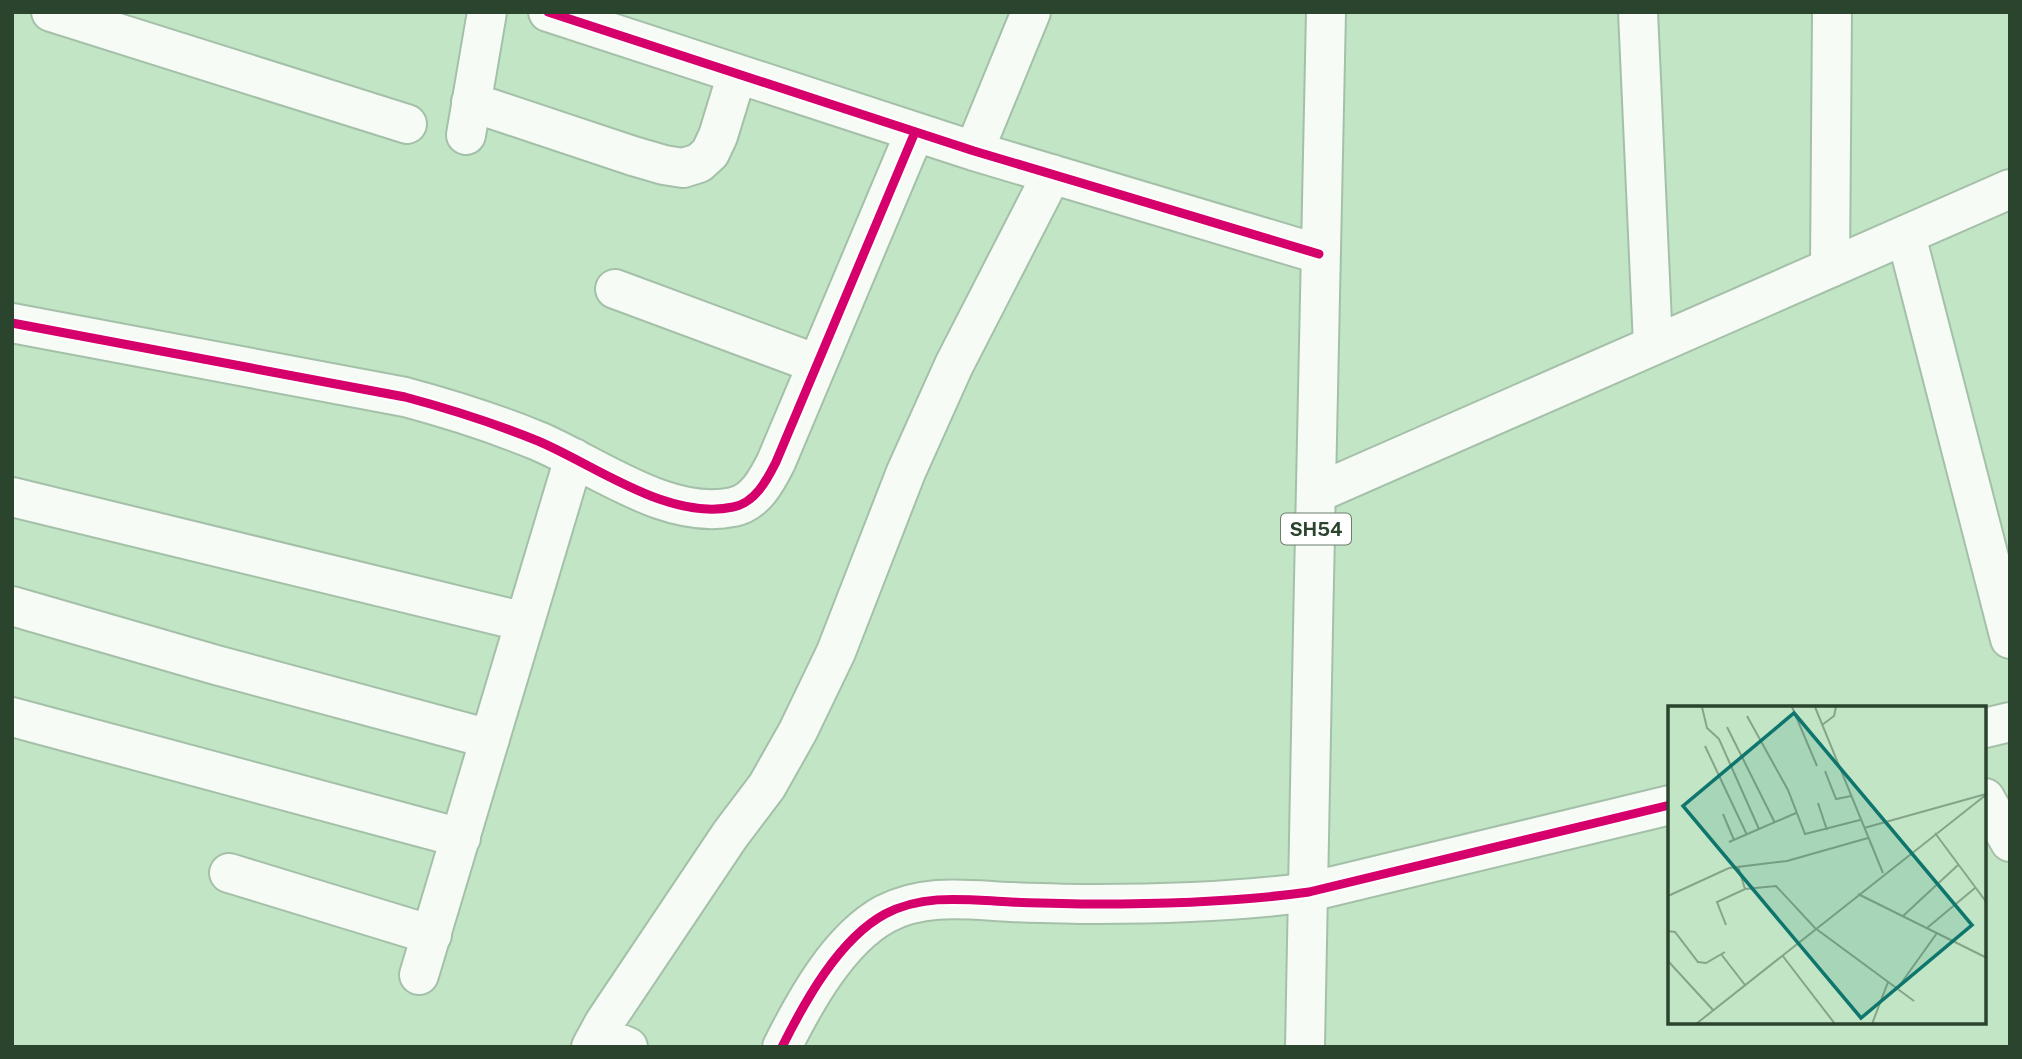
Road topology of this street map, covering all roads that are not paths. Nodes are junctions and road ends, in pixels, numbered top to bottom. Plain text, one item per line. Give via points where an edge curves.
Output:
1 (51, 12) edge
2 (487, 12) edge
3 (548, 12) edge
4 (1031, 12) edge
5 (1326, 12) edge
6 (1638, 12) edge
7 (1832, 12) edge
8 (737, 74) junction
9 (407, 124) dead end
10 (915, 132) junction
11 (974, 151) junction
12 (1052, 174) junction
13 (2010, 189) edge
14 (1906, 235) junction
15 (1319, 254) junction
16 (1830, 268) junction
17 (615, 289) dead end
18 (12, 323) edge
19 (1653, 345) junction
20 (817, 365) junction
21 (574, 458) junction
22 (1317, 494) junction
23 (12, 497) edge
24 (12, 606) edge
25 (525, 622) junction
26 (2010, 639) edge
27 (12, 716) edge
28 (2010, 722) edge
29 (1987, 728) edge
30 (490, 739) junction
31 (1987, 802) edge
32 (1668, 805) edge
33 (461, 838) junction
34 (2010, 842) edge
35 (229, 873) dead end
36 (1309, 892) junction
37 (432, 935) junction
38 (419, 975) dead end
39 (605, 1043) edge
40 (782, 1047) edge
41 (1305, 1047) edge

1 - 9 street
2 - 8 street via 469,119 683,168 710,153
3 - 8 street
4 - 11 street
5 - 15 street, SH54
6 - 19 street
7 - 16 street
8 - 10 street
10 - 11 street
10 - 20 street
11 - 12 street
12 - 15 street
12 - 39 street via 906,471 836,652 799,731 767,786 730,835
13 - 14 street
14 - 16 street
14 - 26 street
15 - 22 street, SH54
16 - 19 street
17 - 20 street
18 - 21 street via 405,397 494,424
19 - 22 street
20 - 21 street via 767,481 735,507 685,507
21 - 25 street
22 - 36 street, SH54
23 - 25 street
24 - 30 street
25 - 30 street
27 - 33 street
28 - 29 street
30 - 33 street
31 - 34 street
32 - 36 street
33 - 37 street
35 - 37 street
36 - 40 street via 1203,904 941,899 912,903 864,928 841,952
36 - 41 street, SH54
37 - 38 street

